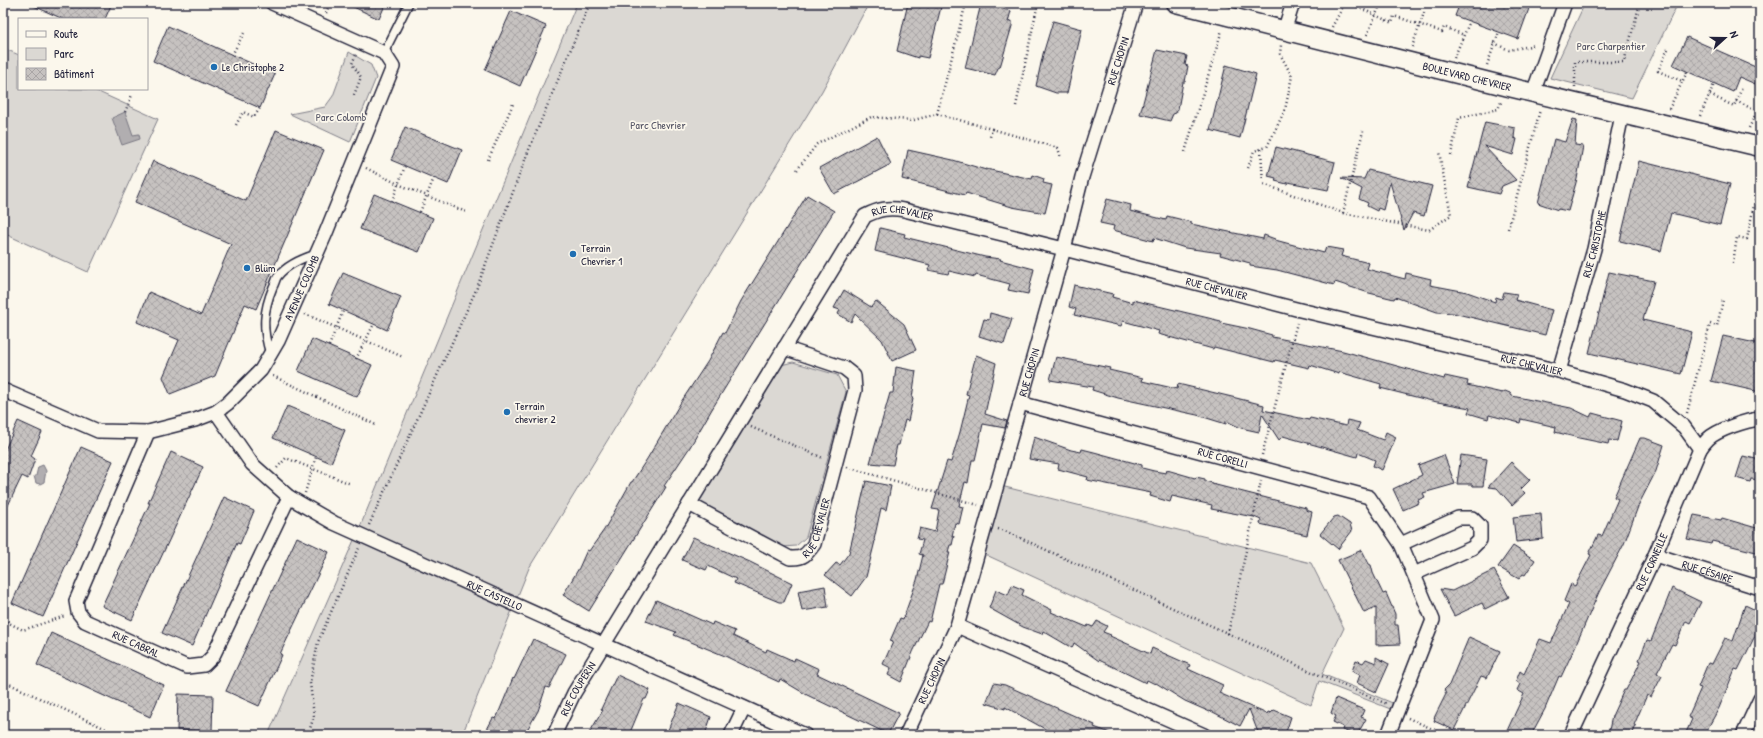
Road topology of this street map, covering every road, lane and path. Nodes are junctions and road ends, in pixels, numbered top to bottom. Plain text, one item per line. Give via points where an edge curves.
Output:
1 (272, 3) edge
2 (409, 3) edge
3 (590, 3) edge
4 (966, 3) edge
5 (1038, 3) edge
6 (1136, 3) edge
7 (1176, 3) edge
8 (1293, 3) edge
9 (1345, 3) edge
10 (1350, 3) edge
11 (1381, 3) edge
12 (1565, 3) edge
13 (1640, 3) edge
14 (1426, 10) dead end
15 (1376, 16) junction
16 (1470, 22) dead end
17 (1420, 24) junction
18 (1222, 29) dead end
19 (1499, 32) dead end
20 (244, 33) dead end
21 (1464, 35) junction
22 (1283, 38) junction
23 (1324, 41) junction
24 (360, 42) junction
25 (1494, 43) junction
26 (1550, 43) junction
27 (1668, 49) dead end
28 (1360, 50) junction
29 (384, 52) junction
30 (232, 55) dead end
31 (1406, 62) junction
32 (1447, 72) junction
33 (1687, 72) dead end
34 (1482, 80) junction
35 (1682, 81) junction
36 (1714, 84) dead end
37 (1576, 85) dead end
38 (1742, 88) dead end
39 (1533, 93) junction
40 (132, 95) dead end
41 (354, 95) dead end
42 (1710, 95) junction
43 (1503, 99) dead end
44 (1736, 101) junction
45 (513, 104) dead end
46 (1760, 105) edge
47 (1016, 106) dead end
48 (260, 108) dead end
49 (1540, 109) dead end
50 (1757, 111) junction
51 (125, 112) dead end
52 (937, 114) junction
53 (1622, 115) junction
54 (1662, 124) junction
55 (236, 125) dead end
56 (992, 129) junction
57 (1363, 131) dead end
58 (1694, 131) junction
59 (990, 137) dead end
60 (1742, 142) junction
61 (1760, 147) edge
62 (1261, 149) junction
63 (1185, 152) dead end
64 (1439, 152) dead end
65 (1451, 155) dead end
66 (1061, 158) dead end
67 (488, 160) dead end
68 (354, 162) junction
69 (405, 166) dead end
70 (1248, 168) dead end
71 (798, 170) dead end
72 (1760, 176) edge
73 (434, 178) dead end
74 (398, 184) junction
75 (426, 195) junction
76 (392, 201) dead end
77 (420, 212) dead end
78 (466, 212) dead end
79 (1343, 212) junction
80 (1508, 229) dead end
81 (1064, 249) junction
82 (316, 254) junction
83 (1733, 263) dead end
84 (1724, 300) dead end
85 (292, 308) junction
86 (1300, 310) junction
87 (343, 311) dead end
88 (374, 324) dead end
89 (336, 328) junction
90 (365, 341) junction
91 (329, 346) dead end
92 (784, 348) junction
93 (270, 356) junction
94 (403, 357) dead end
95 (356, 358) dead end
96 (261, 370) junction
97 (1559, 371) junction
98 (3, 390) edge
99 (1020, 403) junction
100 (216, 412) junction
101 (1760, 419) edge
102 (739, 422) junction
103 (376, 424) dead end
104 (1684, 428) junction
105 (148, 432) junction
106 (1700, 449) junction
107 (316, 457) dead end
108 (836, 464) junction
109 (312, 468) junction
110 (1261, 468) junction
111 (268, 478) junction
112 (350, 484) dead end
113 (289, 497) junction
114 (689, 504) junction
115 (302, 505) junction
116 (990, 508) junction
117 (985, 526) junction
118 (364, 536) junction
119 (1401, 544) junction
120 (1655, 555) junction
121 (1414, 574) junction
122 (1760, 588) edge
123 (78, 612) junction
124 (3, 620) edge
125 (956, 626) junction
126 (1228, 634) junction
127 (604, 645) junction
128 (3, 681) edge
129 (1760, 700) edge
130 (744, 708) junction
131 (1397, 713) junction
132 (119, 735) edge
133 (308, 735) edge
134 (554, 735) edge
135 (731, 735) edge
136 (805, 735) edge
137 (906, 735) edge
138 (1204, 735) edge
139 (1388, 735) edge
140 (1446, 735) edge
141 (1571, 735) edge
142 (1743, 735) edge

1 - 24 street
2 - 29 lane
3 - 118 path via 528,152 476,290
4 - 52 path
5 - 47 path
6 - 81 street, RUE CHOPIN via 1082,177
7 - 22 street, BOULEVARD CHEVRIER
8 - 22 street
9 - 23 path
10 - 15 path
11 - 15 path
12 - 26 street
13 - 37 path via 1624,62 1575,62
14 - 17 path
15 - 17 path via 1392,23 1394,16
15 - 28 path
16 - 21 path
17 - 21 path via 1442,32 1444,27
17 - 31 path
18 - 63 path
19 - 25 path
20 - 30 path
21 - 32 path
22 - 23 street, BOULEVARD CHEVRIER
22 - 62 path via 1280,54 1292,76 1285,110 1267,147
23 - 28 street, BOULEVARD CHEVRIER
24 - 29 street
24 - 41 path via 352,64 362,77
25 - 26 path via 1509,50
25 - 34 path
26 - 39 street
27 - 35 path via 1658,71
28 - 31 street, BOULEVARD CHEVRIER
29 - 68 street, AVENUE COLOMB via 392,67
31 - 32 street, BOULEVARD CHEVRIER
32 - 34 street, BOULEVARD CHEVRIER
33 - 35 path
34 - 39 street, BOULEVARD CHEVRIER
35 - 54 path
36 - 42 path
38 - 44 path
39 - 53 street, BOULEVARD CHEVRIER
40 - 51 path
42 - 44 path via 1734,106
42 - 58 path
43 - 65 path via 1498,109 1459,118
44 - 50 path
45 - 67 path
46 - 50 path
48 - 55 path via 254,117 243,112
49 - 80 path
50 - 60 path
52 - 56 path
52 - 71 path via 912,121 871,117 816,144
53 - 54 street, BOULEVARD CHEVRIER
53 - 97 street, RUE CHRISTOPHE via 1594,249
54 - 58 street, BOULEVARD CHEVRIER
56 - 59 path
56 - 66 path via 1058,148
57 - 79 path
58 - 60 street, BOULEVARD CHEVRIER
60 - 61 street, BOULEVARD CHEVRIER
62 - 70 path via 1254,151
62 - 79 path via 1263,184
64 - 79 path via 1451,216 1429,230
68 - 74 path
68 - 82 street, AVENUE COLOMB
69 - 74 path
72 - 83 path via 1746,239 1737,237
73 - 75 path
74 - 75 path
74 - 76 path
75 - 77 path
75 - 78 path
81 - 86 street, RUE CHEVALIER
81 - 92 street, RUE CHEVALIER via 892,207 877,210 865,216
81 - 99 street, RUE CHOPIN
82 - 85 street, AVENUE COLOMB
82 - 93 lane via 303,258 278,276 267,302 265,320 265,336
84 - 104 path via 1718,326 1710,324
85 - 89 path
85 - 93 street, AVENUE COLOMB
86 - 97 street, RUE CHEVALIER
86 - 110 path
87 - 89 path
88 - 90 path
89 - 90 path
89 - 91 path
90 - 94 path
90 - 95 path
92 - 102 street, RUE CHEVALIER
92 - 108 street, RUE CHEVALIER via 844,368 854,376 855,390
93 - 96 street, AVENUE COLOMB
96 - 100 street, AVENUE COLOMB
96 - 103 path
97 - 104 street, RUE CHEVALIER via 1653,401
98 - 105 street, AVENUE COLOMB via 98,431
99 - 110 street, RUE CORELLI
99 - 116 street, RUE CHOPIN
100 - 105 street, AVENUE COLOMB
100 - 111 street, RUE CASTELLO via 252,464
101 - 106 street, RUE CORNEILLE via 1738,424 1713,435
102 - 108 path
102 - 114 street, RUE CHEVALIER
104 - 106 street, RUE CHEVALIER
105 - 123 street via 76,601
106 - 120 street, RUE CORNEILLE
107 - 109 path
108 - 114 street, RUE CHEVALIER via 814,544 807,554 798,558 790,558
108 - 116 path
109 - 111 path via 286,458
109 - 112 path
109 - 115 path
110 - 119 street, RUE CORELLI via 1370,497
110 - 126 path
111 - 113 street, RUE CASTELLO
113 - 115 street, RUE CASTELLO
113 - 123 street, RUE CABRAL via 213,656 204,665 187,667 85,621
114 - 127 street, RUE CHEVALIER
115 - 118 street, RUE CASTELLO
116 - 117 street, RUE CHOPIN
117 - 125 street, RUE CHOPIN
117 - 126 path via 1005,531
118 - 127 street, RUE CASTELLO
118 - 133 path via 318,642 310,682 314,716
119 - 121 street, RUE CORELLI
119 - 121 street via 1458,518 1472,518 1480,526 1480,540 1472,548
120 - 122 street, RUE CÉSAIRE
120 - 141 street, RUE CORNEILLE
121 - 131 street, RUE CORELLI via 1433,620
123 - 124 path via 23,630
125 - 137 street, RUE CHOPIN
125 - 138 street
126 - 131 path via 1395,707
127 - 130 street, RUE CASTELLO
127 - 134 street, RUE COUPERIN via 568,705
128 - 132 path
129 - 142 street
130 - 135 street
130 - 136 street, RUE CASTELLO
131 - 139 street, RUE CORELLI
131 - 140 path

